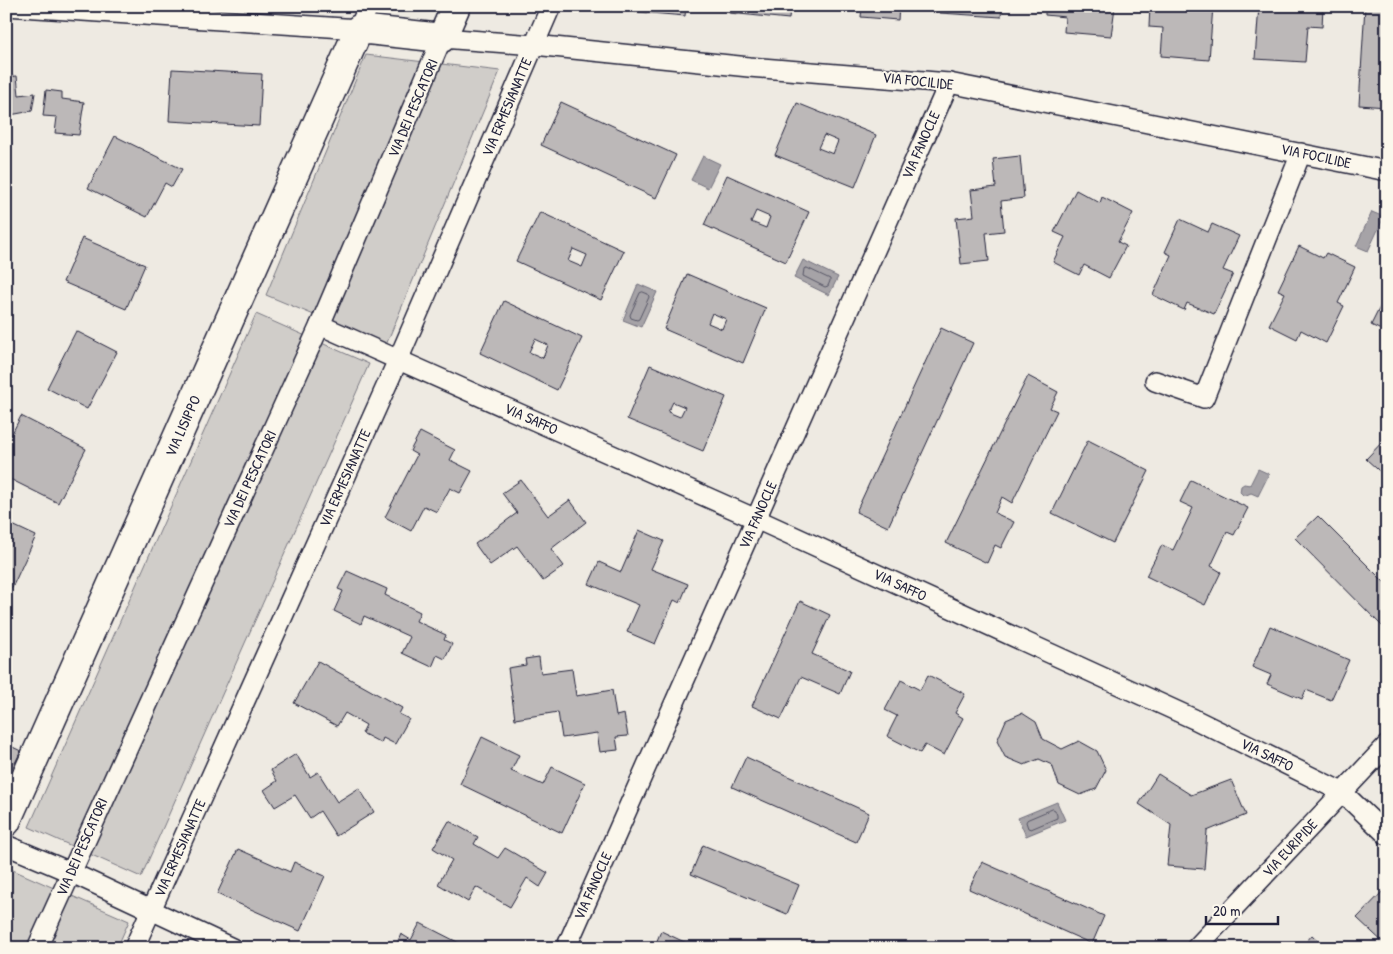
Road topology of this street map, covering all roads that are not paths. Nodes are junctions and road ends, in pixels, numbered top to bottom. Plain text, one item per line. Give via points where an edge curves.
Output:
1 (6, 6) edge
2 (456, 6) edge
3 (551, 6) edge
4 (364, 18) edge
5 (442, 38) junction
6 (534, 45) junction
7 (948, 82) junction
8 (1301, 153) junction
9 (1387, 171) edge
10 (320, 325) junction
11 (398, 360) junction
12 (1154, 381) dead end
13 (756, 520) junction
14 (1387, 745) edge
15 (1342, 792) junction
16 (6, 822) edge
17 (1387, 835) edge
18 (6, 845) edge
19 (70, 872) junction
20 (151, 911) junction
21 (37, 948) edge
22 (134, 948) edge
23 (232, 948) edge
24 (566, 948) edge
25 (1196, 948) edge

1 - 4 street
2 - 5 street, VIA DEI PESCATORI
3 - 6 street, VIA ERMESIANATTE
4 - 5 street
4 - 16 street, VIA LISIPPO
5 - 6 street, VIA FOCILIDE
5 - 10 street, VIA DEI PESCATORI
6 - 7 street, VIA FOCILIDE
6 - 11 street, VIA ERMESIANATTE
7 - 8 street, VIA FOCILIDE
7 - 13 street, VIA FANOCLE
8 - 9 street, VIA FOCILIDE
8 - 12 street via 1204,398
10 - 11 street, VIA SAFFO
10 - 19 street, VIA DEI PESCATORI
11 - 13 street, VIA SAFFO
11 - 20 street, VIA ERMESIANATTE
13 - 15 street, VIA SAFFO via 1194,719
13 - 24 street, VIA FANOCLE
14 - 15 street, VIA EURIPIDE
15 - 17 street, VIA SAFFO
15 - 25 street, VIA EURIPIDE
18 - 19 street
19 - 20 street
19 - 21 street, VIA DEI PESCATORI
20 - 22 street, VIA ERMESIANATTE
20 - 23 street

